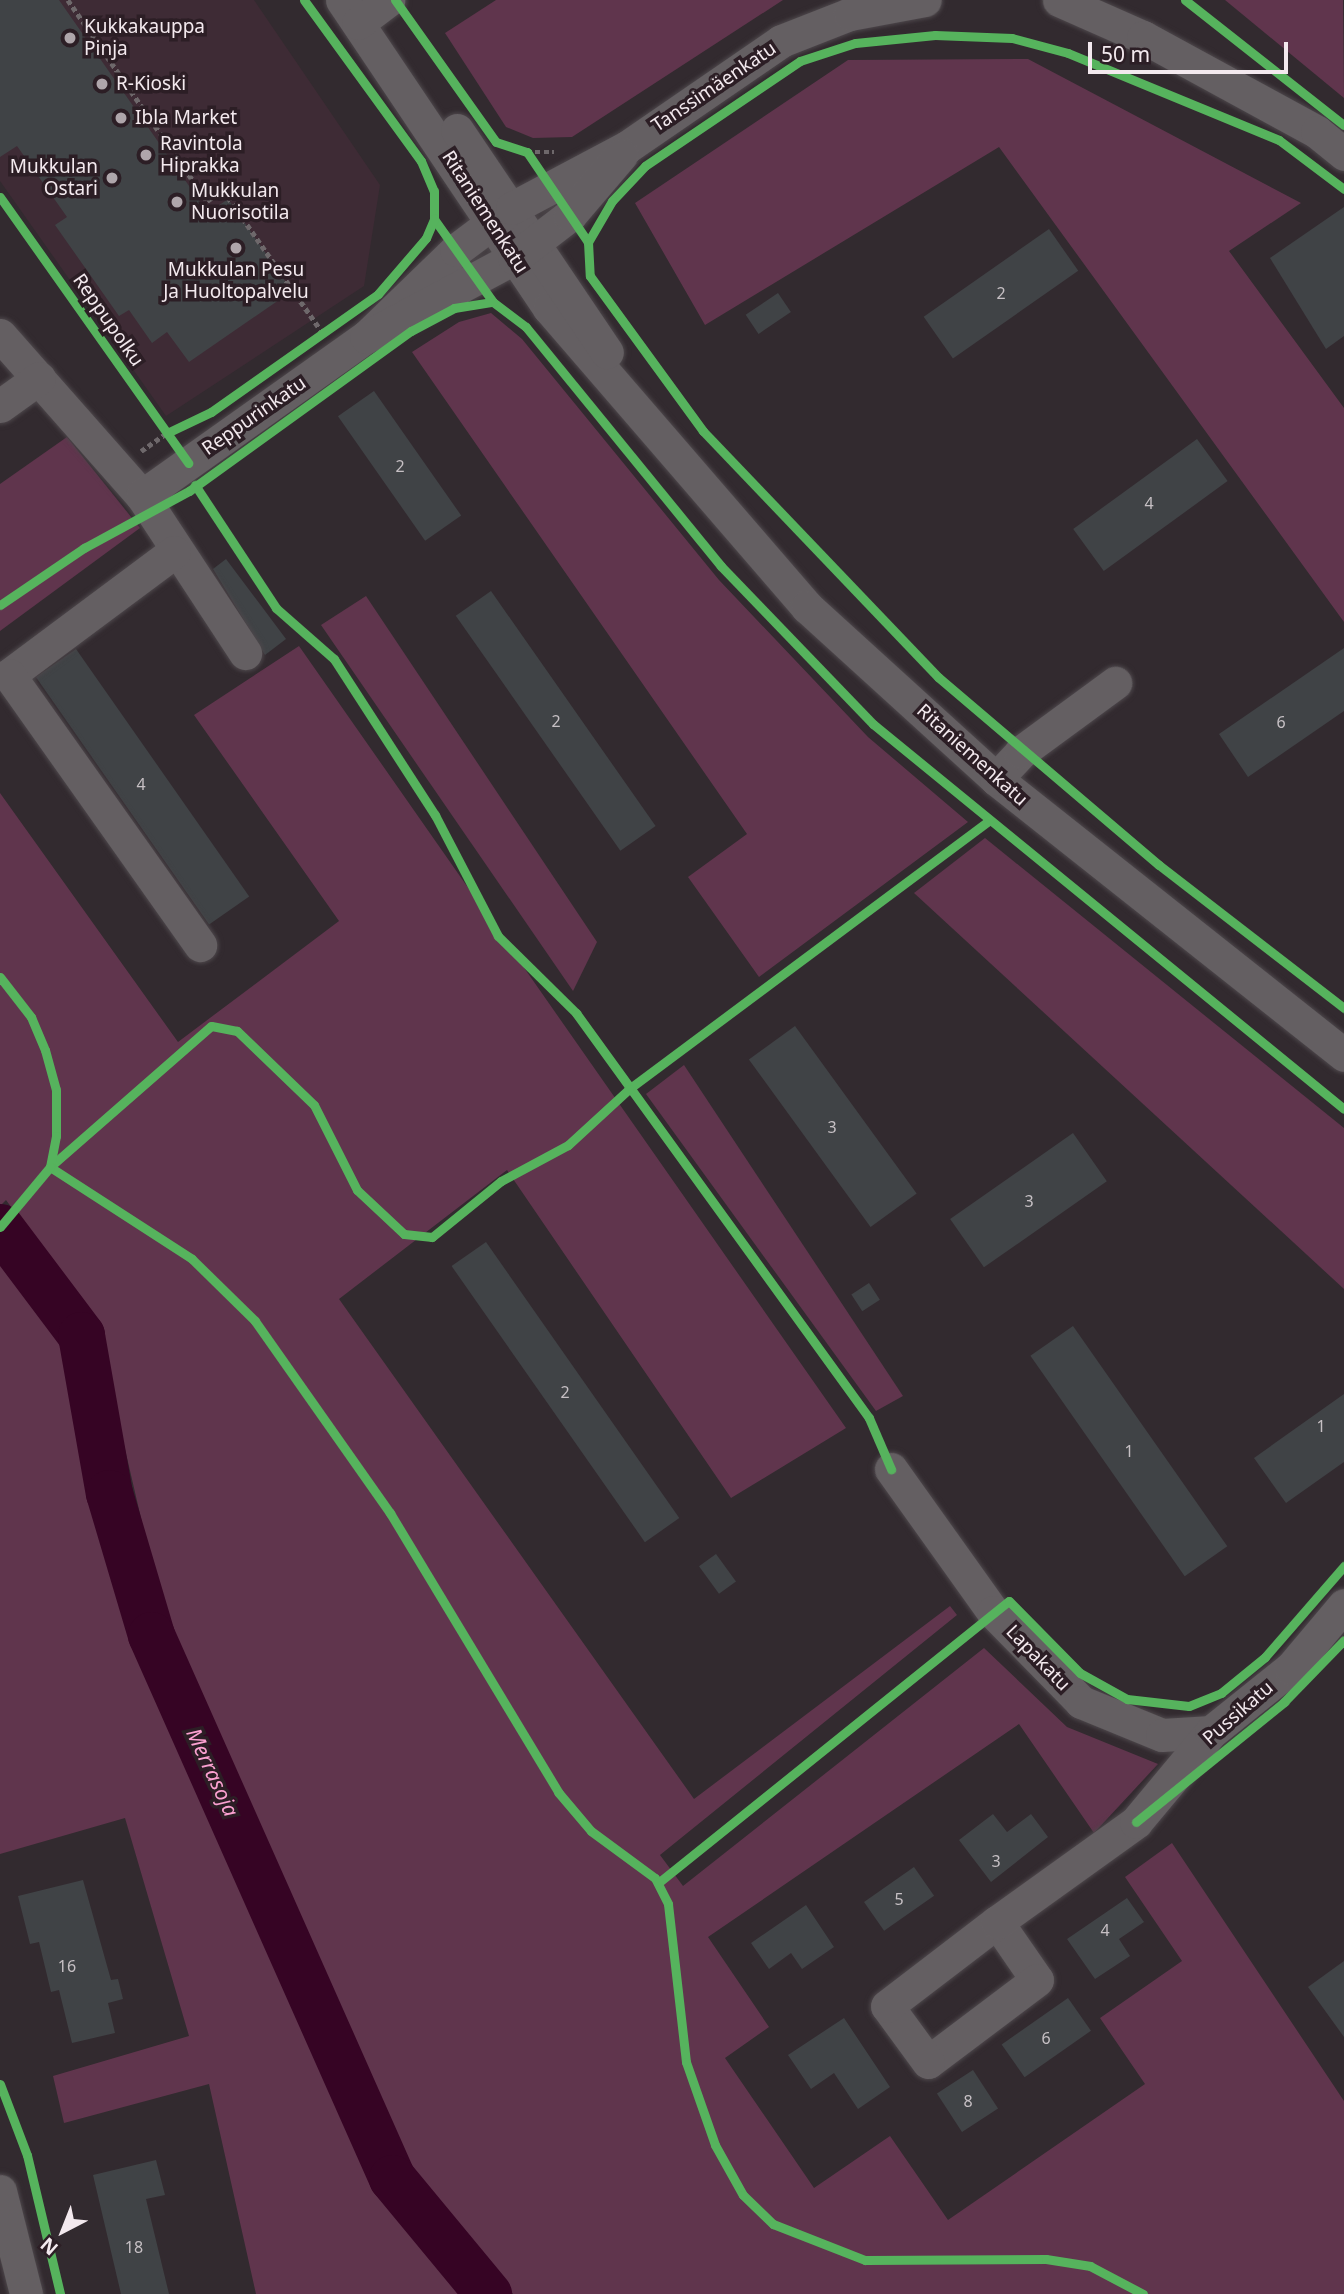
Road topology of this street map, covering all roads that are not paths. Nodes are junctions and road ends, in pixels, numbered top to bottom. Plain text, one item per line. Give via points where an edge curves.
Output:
1 (925, 0) edge
2 (1059, 0) edge
3 (365, 7) edge
4 (627, 147) junction
5 (1344, 154) edge
6 (501, 216) junction
7 (525, 250) junction
8 (0, 335) edge
9 (366, 337) junction
10 (38, 379) junction
11 (0, 406) edge
12 (142, 496) junction
13 (174, 552) junction
14 (245, 653) dead end
15 (1115, 683) dead end
16 (996, 779) junction
17 (200, 945) dead end
18 (1344, 1055) edge
19 (891, 1469) dead end
20 (1344, 1605) edge
21 (1211, 1732) junction
22 (998, 1922) dead end
23 (0, 2191) edge
24 (26, 2294) edge

1 - 4 street, Tanssimäenkatu via 850,14 781,41
2 - 5 street via 1143,37 1317,132
3 - 6 street, Ritaniemenkatu
4 - 6 street, Tanssimäenkatu via 550,185
4 - 7 street, Tanssimäenkatu via 570,215
6 - 7 street, Ritaniemenkatu
6 - 9 street, Reppurinkatu
7 - 9 street, Reppurinkatu
7 - 16 street, Ritaniemenkatu via 642,411 807,607
8 - 10 street
9 - 12 street, Reppurinkatu
10 - 11 street
10 - 12 street
12 - 13 street
13 - 14 street
13 - 17 street via 9,675
15 - 16 street via 1021,752
16 - 18 street, Ritaniemenkatu
19 - 21 street, Lapakatu via 993,1612 1081,1702 1162,1735
20 - 21 street, Pussikatu via 1290,1668
21 - 22 street, Pussikatu via 1136,1822
23 - 24 street

